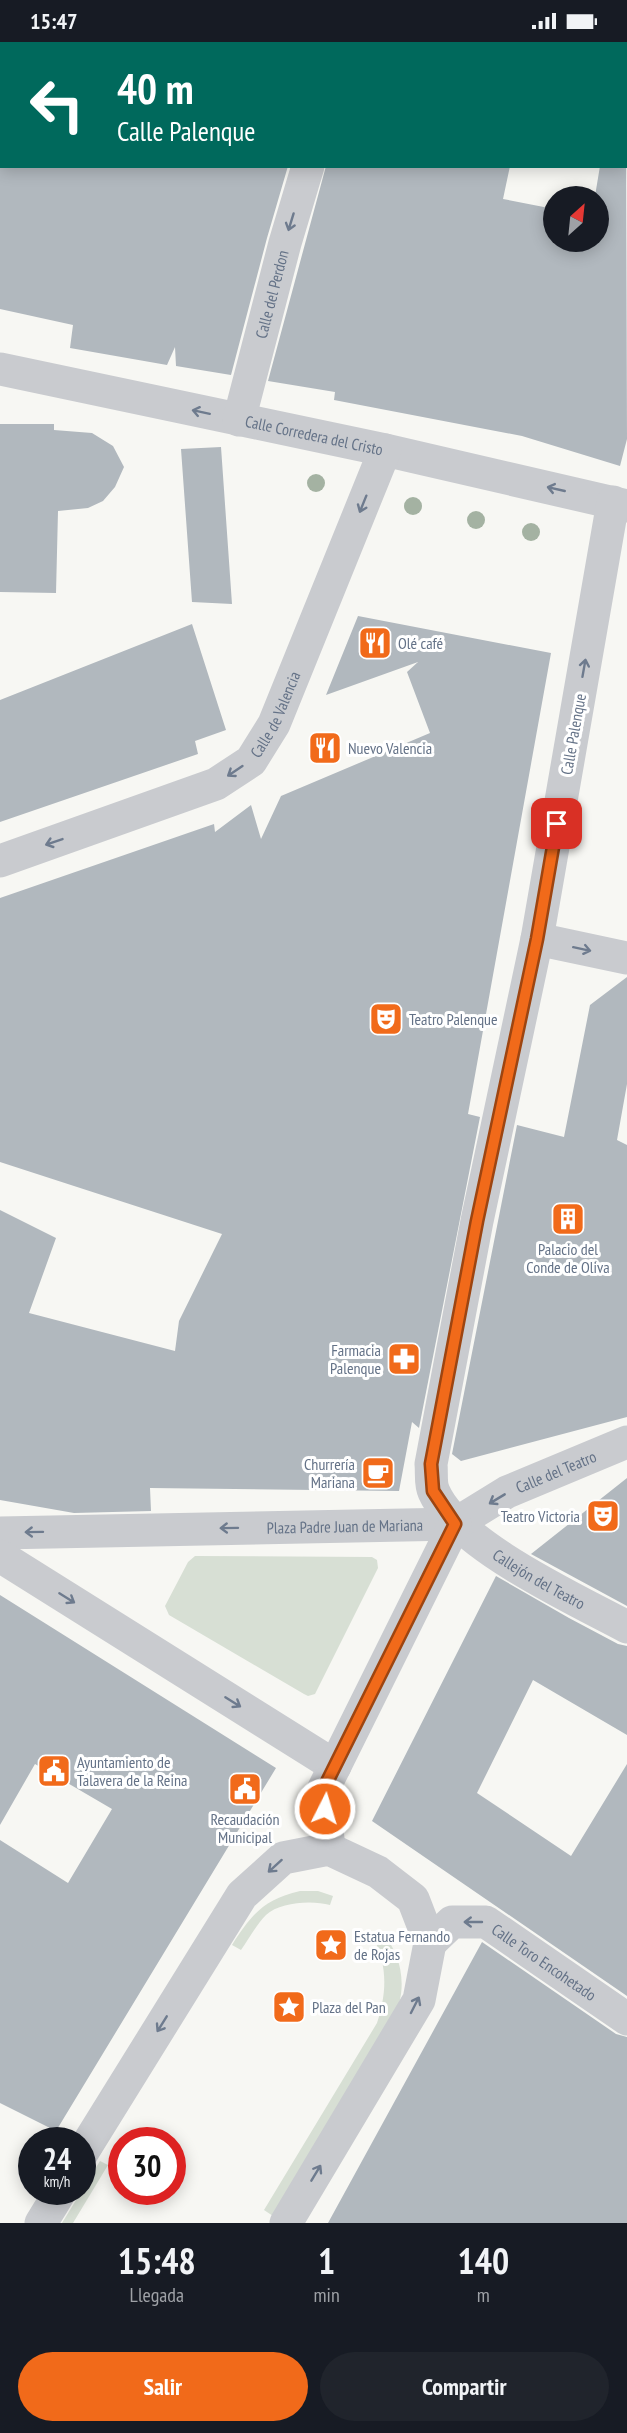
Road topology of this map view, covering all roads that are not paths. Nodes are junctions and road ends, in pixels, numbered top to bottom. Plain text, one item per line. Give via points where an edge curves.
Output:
1 (307, 168) edge
2 (0, 369) edge
3 (239, 420) junction
4 (385, 450) junction
5 (620, 504) edge
6 (0, 861) edge
7 (537, 939) junction
8 (627, 958) edge
9 (627, 1442) edge
10 (455, 1524) junction
11 (0, 1533) edge
12 (0, 1556) edge
13 (627, 1627) edge
14 (335, 1766) junction
15 (329, 1849) junction
16 (430, 1943) junction
17 (627, 2019) edge
18 (96, 2130) edge
19 (52, 2205) edge
20 (41, 2223) edge
21 (286, 2223) edge

1 -> 3 street, Calle del Perdon
3 -> 2 street, Calle Corredera del Cristo
3 - 4 street, Calle Corredera del Cristo
5 -> 4 street, Calle Corredera del Cristo
4 -> 6 street, Calle de Valencia via 274,724 251,761 216,784
7 -> 5 street, Calle Palenque
7 -> 8 street
7 - 10 street, Calle Palenque via 477,1221 431,1464 433,1491
9 -> 10 street, Calle del Teatro via 507,1492
10 -> 11 street, Plaza Padre Juan de Mariana
10 - 13 street, Callejón del Teatro via 519,1569
10 - 14 street, Plaza Padre Juan de Mariana
12 -> 14 street
14 - 15 street, Plaza Padre Juan de Mariana via 323,1790
15 - 16 street via 378,1872 413,1899
15 -> 18 street via 283,1858 242,1895
17 -> 16 street, Calle Toro Encohetado via 486,1922 452,1922
21 -> 16 street via 419,2000
19 - 20 street

